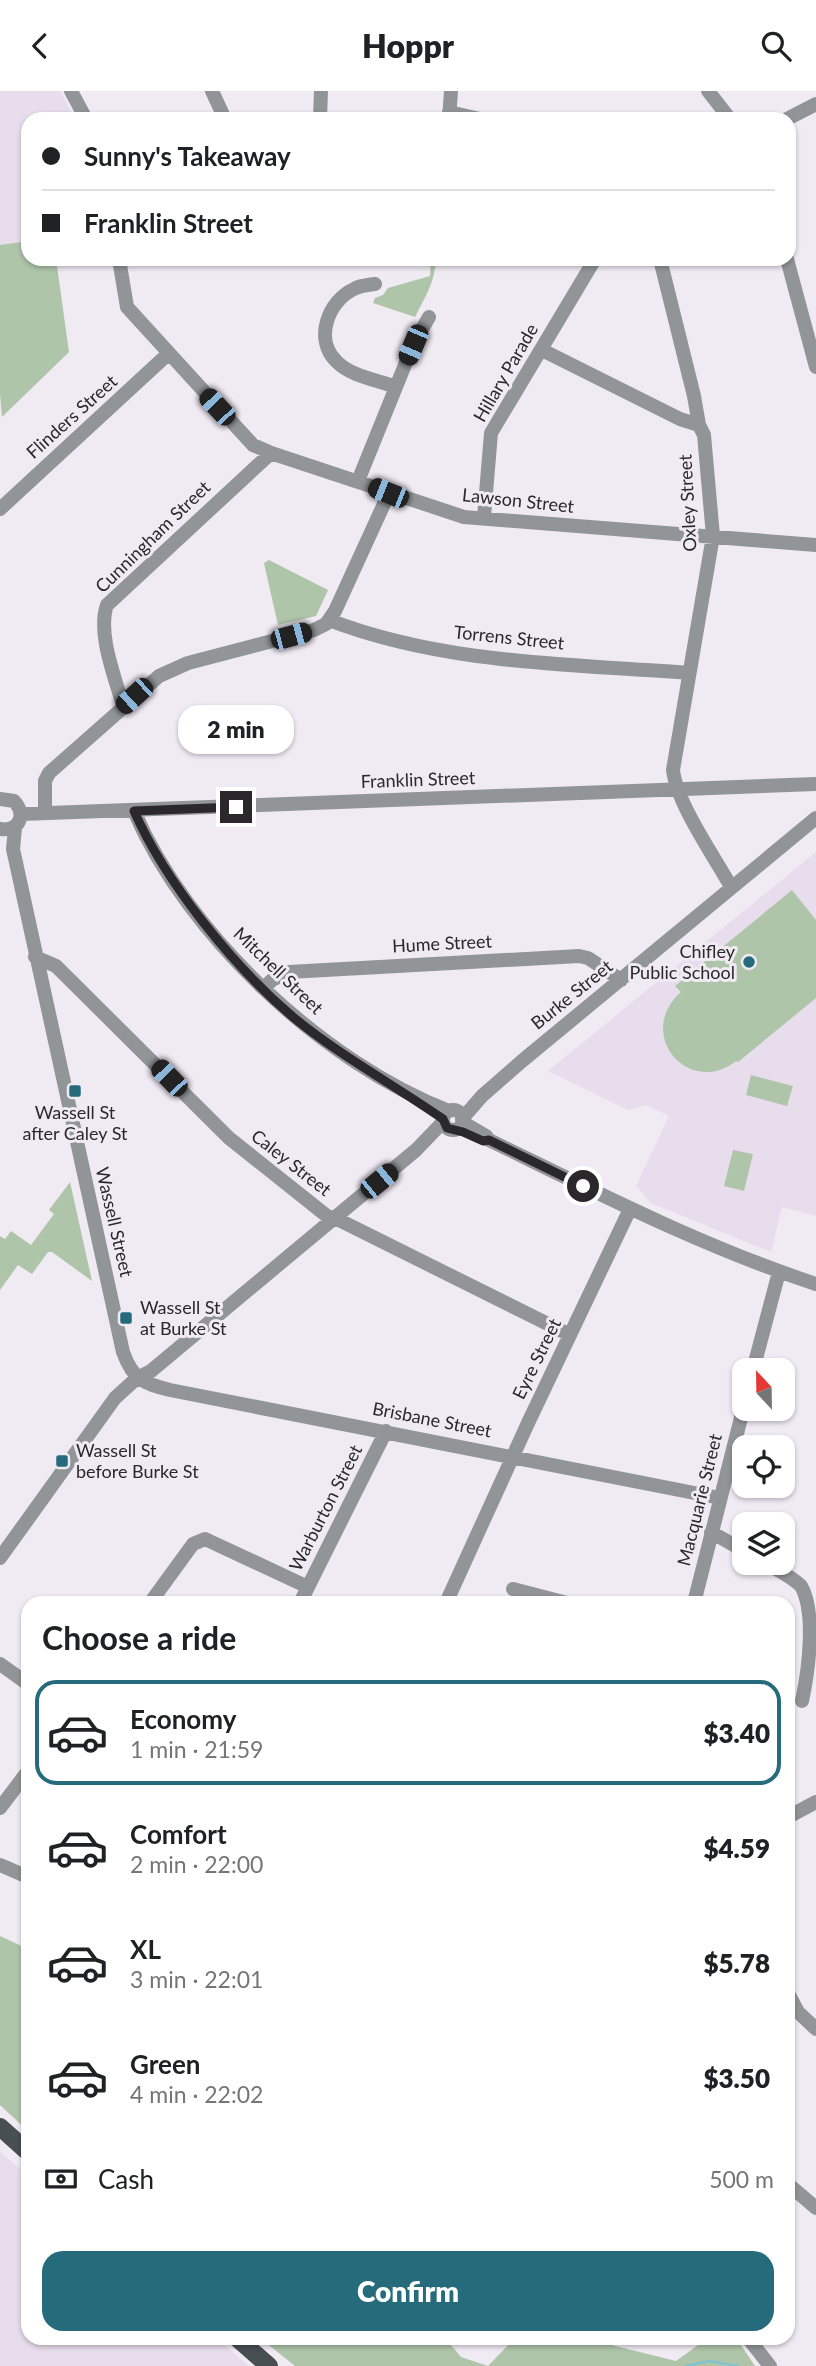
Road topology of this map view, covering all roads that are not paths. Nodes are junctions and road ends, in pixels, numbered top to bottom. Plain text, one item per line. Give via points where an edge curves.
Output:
1 (71, 91) edge
2 (212, 91) edge
3 (321, 91) edge
4 (451, 91) edge
5 (708, 91) edge
6 (816, 104) edge
7 (82, 112) edge
8 (222, 112) edge
9 (320, 112) edge
10 (449, 112) edge
11 (724, 112) edge
12 (796, 114) edge
13 (120, 266) edge
14 (591, 266) edge
15 (662, 266) edge
16 (790, 266) edge
17 (375, 284) dead end
18 (429, 317) dead end
19 (542, 350) junction
20 (168, 354) junction
21 (816, 367) edge
22 (396, 387) junction
23 (699, 425) junction
24 (271, 453) junction
25 (358, 481) junction
26 (388, 493) junction
27 (0, 509) edge
28 (484, 517) junction
29 (713, 536) junction
30 (816, 545) edge
31 (329, 620) junction
32 (689, 673) junction
33 (123, 706) junction
34 (816, 784) edge
35 (679, 790) junction
36 (0, 799) edge
37 (134, 811) junction
38 (45, 813) junction
39 (22, 814) junction
40 (816, 818) edge
41 (5, 829) edge
42 (731, 887) junction
43 (35, 957) junction
44 (621, 980) junction
45 (264, 988) junction
46 (453, 1121) junction
47 (630, 1209) junction
48 (332, 1219) junction
49 (779, 1272) junction
50 (816, 1284) edge
51 (570, 1335) junction
52 (756, 1358) edge
53 (137, 1378) junction
54 (740, 1421) edge
55 (386, 1431) junction
56 (513, 1456) junction
57 (720, 1498) junction
58 (711, 1532) junction
59 (732, 1544) edge
60 (0, 1558) edge
61 (786, 1575) edge
62 (308, 1587) junction
63 (513, 1589) dead end
64 (155, 1596) edge
65 (304, 1596) edge
66 (449, 1596) edge
67 (540, 1596) edge
68 (696, 1596) edge
69 (0, 1664) edge
70 (21, 1679) edge
71 (802, 1700) dead end
72 (21, 1780) edge
73 (816, 1802) edge
74 (0, 1808) edge
75 (795, 1813) edge
76 (0, 1865) edge
77 (21, 1874) edge
78 (795, 2006) edge
79 (816, 2029) edge
80 (0, 2127) edge
81 (21, 2146) edge
82 (795, 2190) edge
83 (816, 2208) edge
84 (245, 2345) edge
85 (754, 2345) edge
86 (269, 2366) edge
87 (770, 2366) edge

1 - 7 street
2 - 8 street
3 - 9 street
4 - 10 street
5 - 11 street
6 - 12 street
13 - 20 street, Lawson Street via 127,307
14 - 19 street, Hillary Parade
15 - 23 street, Oxley Street
16 - 21 street
17 - 22 street via 353,289 335,305 325,339 339,365
18 - 22 street
19 - 23 street
19 - 28 street, Hillary Parade via 491,433
20 - 24 street, Lawson Street via 253,445
20 - 27 street, Flinders Street
22 - 25 street
23 - 29 street, Oxley Street via 704,435
24 - 25 street, Lawson Street
24 - 33 street, Cunningham Street via 107,605 103,628
25 - 26 street, Lawson Street
26 - 28 street, Lawson Street via 464,517
26 - 31 street
28 - 29 street, Lawson Street
29 - 30 street, Lawson Street
29 - 32 street, Oxley Street
31 - 32 street, Torrens Street via 428,649
31 - 33 street via 314,630 188,663 159,676
32 - 35 street, Oxley Street via 673,770
33 - 38 street via 46,777
34 - 35 street, Franklin Street
35 - 37 street, Franklin Street
35 - 42 street
36 - 39 street via 14,801
37 - 38 street, Franklin Street
37 - 45 street, Mitchell Street via 189,903 236,962
38 - 39 street, Franklin Street
39 - 41 street
40 - 42 street, Burke Street
41 - 43 street, Wassell Street
42 - 44 street, Burke Street
43 - 48 street, Caley Street via 56,966 236,1145
43 - 53 street, Wassell Street via 123,1352
44 - 45 street, Hume Street via 579,956 289,972
44 - 46 street, Burke Street
45 - 46 street, Mitchell Street via 293,1017 388,1084
46 - 47 street, Mitchell Street via 483,1141
46 - 48 street, Burke Street
47 - 49 street, Mitchell Street
47 - 51 street, Eyre Street
48 - 51 street, Caley Street
48 - 53 street, Burke Street
49 - 50 street, Mitchell Street
49 - 52 street
51 - 56 street, Eyre Street
53 - 55 street, Brisbane Street via 170,1390
53 - 60 street via 115,1398
54 - 57 street, Macquarie Street
55 - 56 street, Brisbane Street
55 - 62 street, Warburton Street
56 - 57 street, Brisbane Street
56 - 66 street, Eyre Street
57 - 58 street, Macquarie Street
58 - 59 street
58 - 68 street, Macquarie Street
61 - 71 street via 804,1588 816,1615
62 - 64 street via 205,1539 193,1544
62 - 65 street, Warburton Street
63 - 67 street
69 - 70 street
72 - 74 street
73 - 75 street
76 - 77 street
78 - 79 street
80 - 81 main road
82 - 83 street
84 - 86 main road
85 - 87 street

